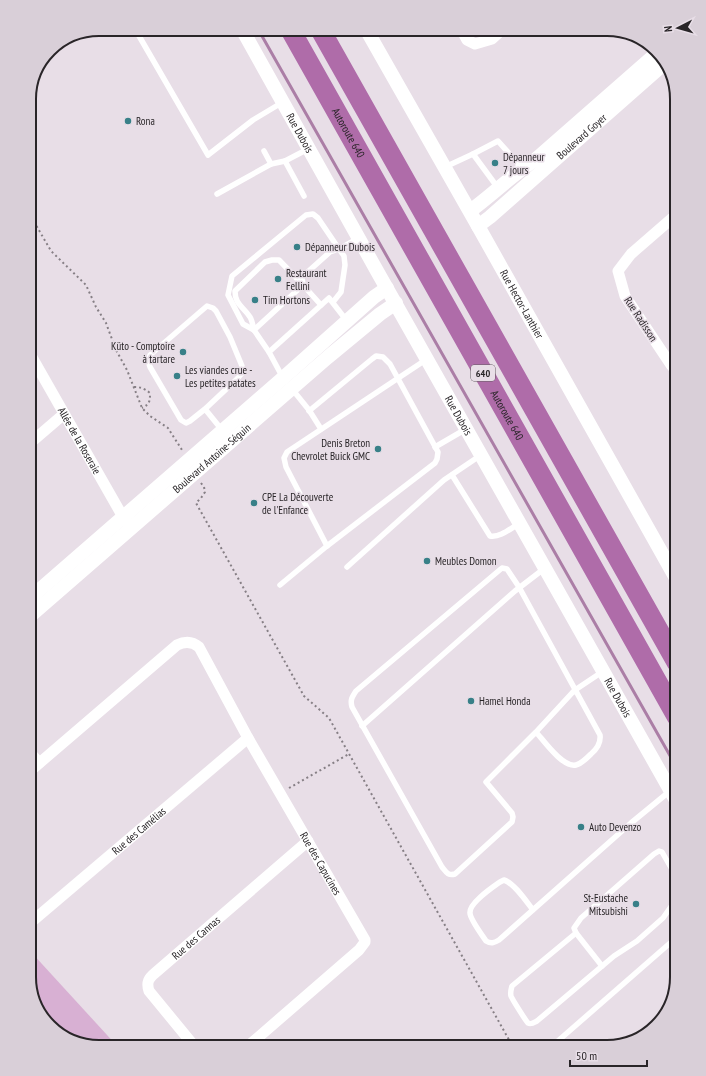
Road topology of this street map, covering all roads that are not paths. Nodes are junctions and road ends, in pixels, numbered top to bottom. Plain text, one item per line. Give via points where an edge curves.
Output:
1 (139, 36) edge
2 (246, 36) edge
3 (294, 36) edge
4 (324, 36) edge
5 (370, 36) edge
6 (465, 36) edge
7 (495, 36) edge
8 (653, 57) edge
9 (661, 67) edge
10 (283, 102) junction
11 (309, 148) junction
12 (264, 151) dead end
13 (473, 154) junction
14 (285, 161) junction
15 (271, 164) junction
16 (445, 168) junction
17 (522, 168) junction
18 (499, 189) junction
19 (218, 194) dead end
20 (304, 196) dead end
21 (470, 211) junction
22 (670, 220) edge
23 (478, 226) junction
24 (359, 238) junction
25 (339, 249) junction
26 (303, 286) junction
27 (387, 288) junction
28 (332, 302) junction
29 (396, 303) junction
30 (321, 305) junction
31 (348, 321) junction
32 (254, 330) junction
33 (269, 352) junction
34 (428, 359) junction
35 (36, 364) edge
36 (670, 364) edge
37 (398, 378) junction
38 (287, 384) junction
39 (205, 409) junction
40 (309, 411) junction
41 (64, 414) junction
42 (466, 428) junction
43 (321, 429) junction
44 (222, 431) junction
45 (36, 438) edge
46 (231, 442) junction
47 (435, 447) junction
48 (482, 455) junction
49 (452, 475) junction
50 (127, 522) junction
51 (520, 523) junction
52 (327, 546) junction
53 (348, 567) dead end
54 (545, 568) junction
55 (670, 568) edge
56 (280, 585) dead end
57 (519, 587) junction
58 (36, 594) edge
59 (36, 610) edge
60 (670, 651) edge
61 (603, 671) junction
62 (575, 690) junction
63 (670, 705) edge
64 (362, 726) junction
65 (536, 732) junction
66 (248, 738) junction
67 (36, 759) edge
68 (39, 763) junction
69 (36, 766) edge
70 (670, 789) edge
71 (670, 799) edge
72 (308, 841) junction
73 (670, 866) edge
74 (670, 908) edge
75 (533, 910) junction
76 (36, 918) edge
77 (576, 933) junction
78 (670, 943) edge
79 (602, 966) junction
80 (189, 1040) edge
81 (255, 1040) edge
82 (559, 1040) edge

1 - 10 lane via 208,155 253,120
2 - 10 street, Rue Dubois
3 - 63 highway, Autoroute 640 / 640
4 - 60 highway, 640
5 - 16 street, Rue Hector-Lanthier
6 - 7 street via 475,44
8 - 17 street, Boulevard Goyer via 535,160
9 - 23 street, Boulevard Goyer
10 - 11 street, Rue Dubois
11 - 14 lane
11 - 24 street, Rue Dubois
12 - 15 lane
13 - 16 lane
13 - 17 lane via 498,141
13 - 18 lane
14 - 15 lane
14 - 20 lane
15 - 19 lane
16 - 21 street, Rue Hector-Lanthier
17 - 18 street, Boulevard Goyer
18 - 21 street, Boulevard Goyer
21 - 23 street, Rue Hector-Lanthier
22 - 36 street, Rue Radisson via 630,254 618,271 625,296
23 - 55 street, Rue Hector-Lanthier
24 - 25 lane
24 - 27 street, Rue Dubois
25 - 26 lane via 330,252 302,277
25 - 28 lane via 344,256 345,265 341,292
25 - 32 lane via 318,218 313,214 306,215 232,276 228,295 243,324
26 - 30 lane
26 - 32 lane
26 - 32 lane via 279,260 265,262 235,291 235,298 250,318
27 - 29 street, Rue Dubois
27 - 31 street, Boulevard Antoine-Séguin
28 - 30 lane via 329,298
28 - 31 lane
29 - 34 street, Rue Dubois
29 - 38 street, Boulevard Antoine-Séguin
30 - 33 lane
31 - 38 street, Boulevard Antoine-Séguin
32 - 33 lane
33 - 38 lane
34 - 37 lane
34 - 42 street, Rue Dubois
35 - 41 street, Allée de la Roseraie
37 - 40 lane via 387,360 376,356
37 - 43 lane
37 - 47 lane
38 - 40 lane
38 - 44 street, Boulevard Antoine-Séguin
38 - 46 street, Boulevard Antoine-Séguin
39 - 39 lane via 242,373 242,366 230,337 216,311 207,306 150,355 148,361 181,420 190,421
39 - 44 lane
40 - 43 lane
41 - 45 street
41 - 50 street, Allée de la Roseraie
42 - 47 lane
42 - 48 street, Rue Dubois
43 - 52 lane via 287,452 284,458 286,468
44 - 46 street
44 - 50 street, Boulevard Antoine-Séguin via 187,460
46 - 50 street, Boulevard Antoine-Séguin
47 - 52 lane via 438,452 435,463
48 - 49 lane
48 - 51 street, Rue Dubois
49 - 51 lane via 490,536 499,535
49 - 53 lane
50 - 58 street, Boulevard Antoine-Séguin
50 - 59 street, Boulevard Antoine-Séguin
51 - 54 street, Rue Dubois
52 - 56 lane
54 - 57 lane
54 - 61 street, Rue Dubois
57 - 62 lane
57 - 64 lane
57 - 64 lane via 507,569 502,568 356,691 350,703
61 - 62 lane
61 - 70 street, Rue Dubois
62 - 65 lane
62 - 65 lane via 600,735 601,741 592,754 578,765 568,764
64 - 65 lane via 442,867 451,875 512,822 512,813 486,782
66 - 68 street, Rue des Capucines via 199,647 191,642 181,643
66 - 72 street, Rue des Capucines
66 - 76 street, Rue des Camélias
67 - 68 street
68 - 69 street
71 - 75 lane via 631,823
72 - 80 street, Rue des Cannas via 148,980 149,991
72 - 81 street, Rue des Capucines via 365,942
73 - 77 lane via 662,852 654,854 582,918 574,928
74 - 79 lane via 663,918 637,941
75 - 75 lane via 493,943 486,941 470,912 476,902 504,880 512,885
77 - 79 lane
77 - 79 lane via 512,986 511,996 528,1023 537,1021
78 - 82 lane

